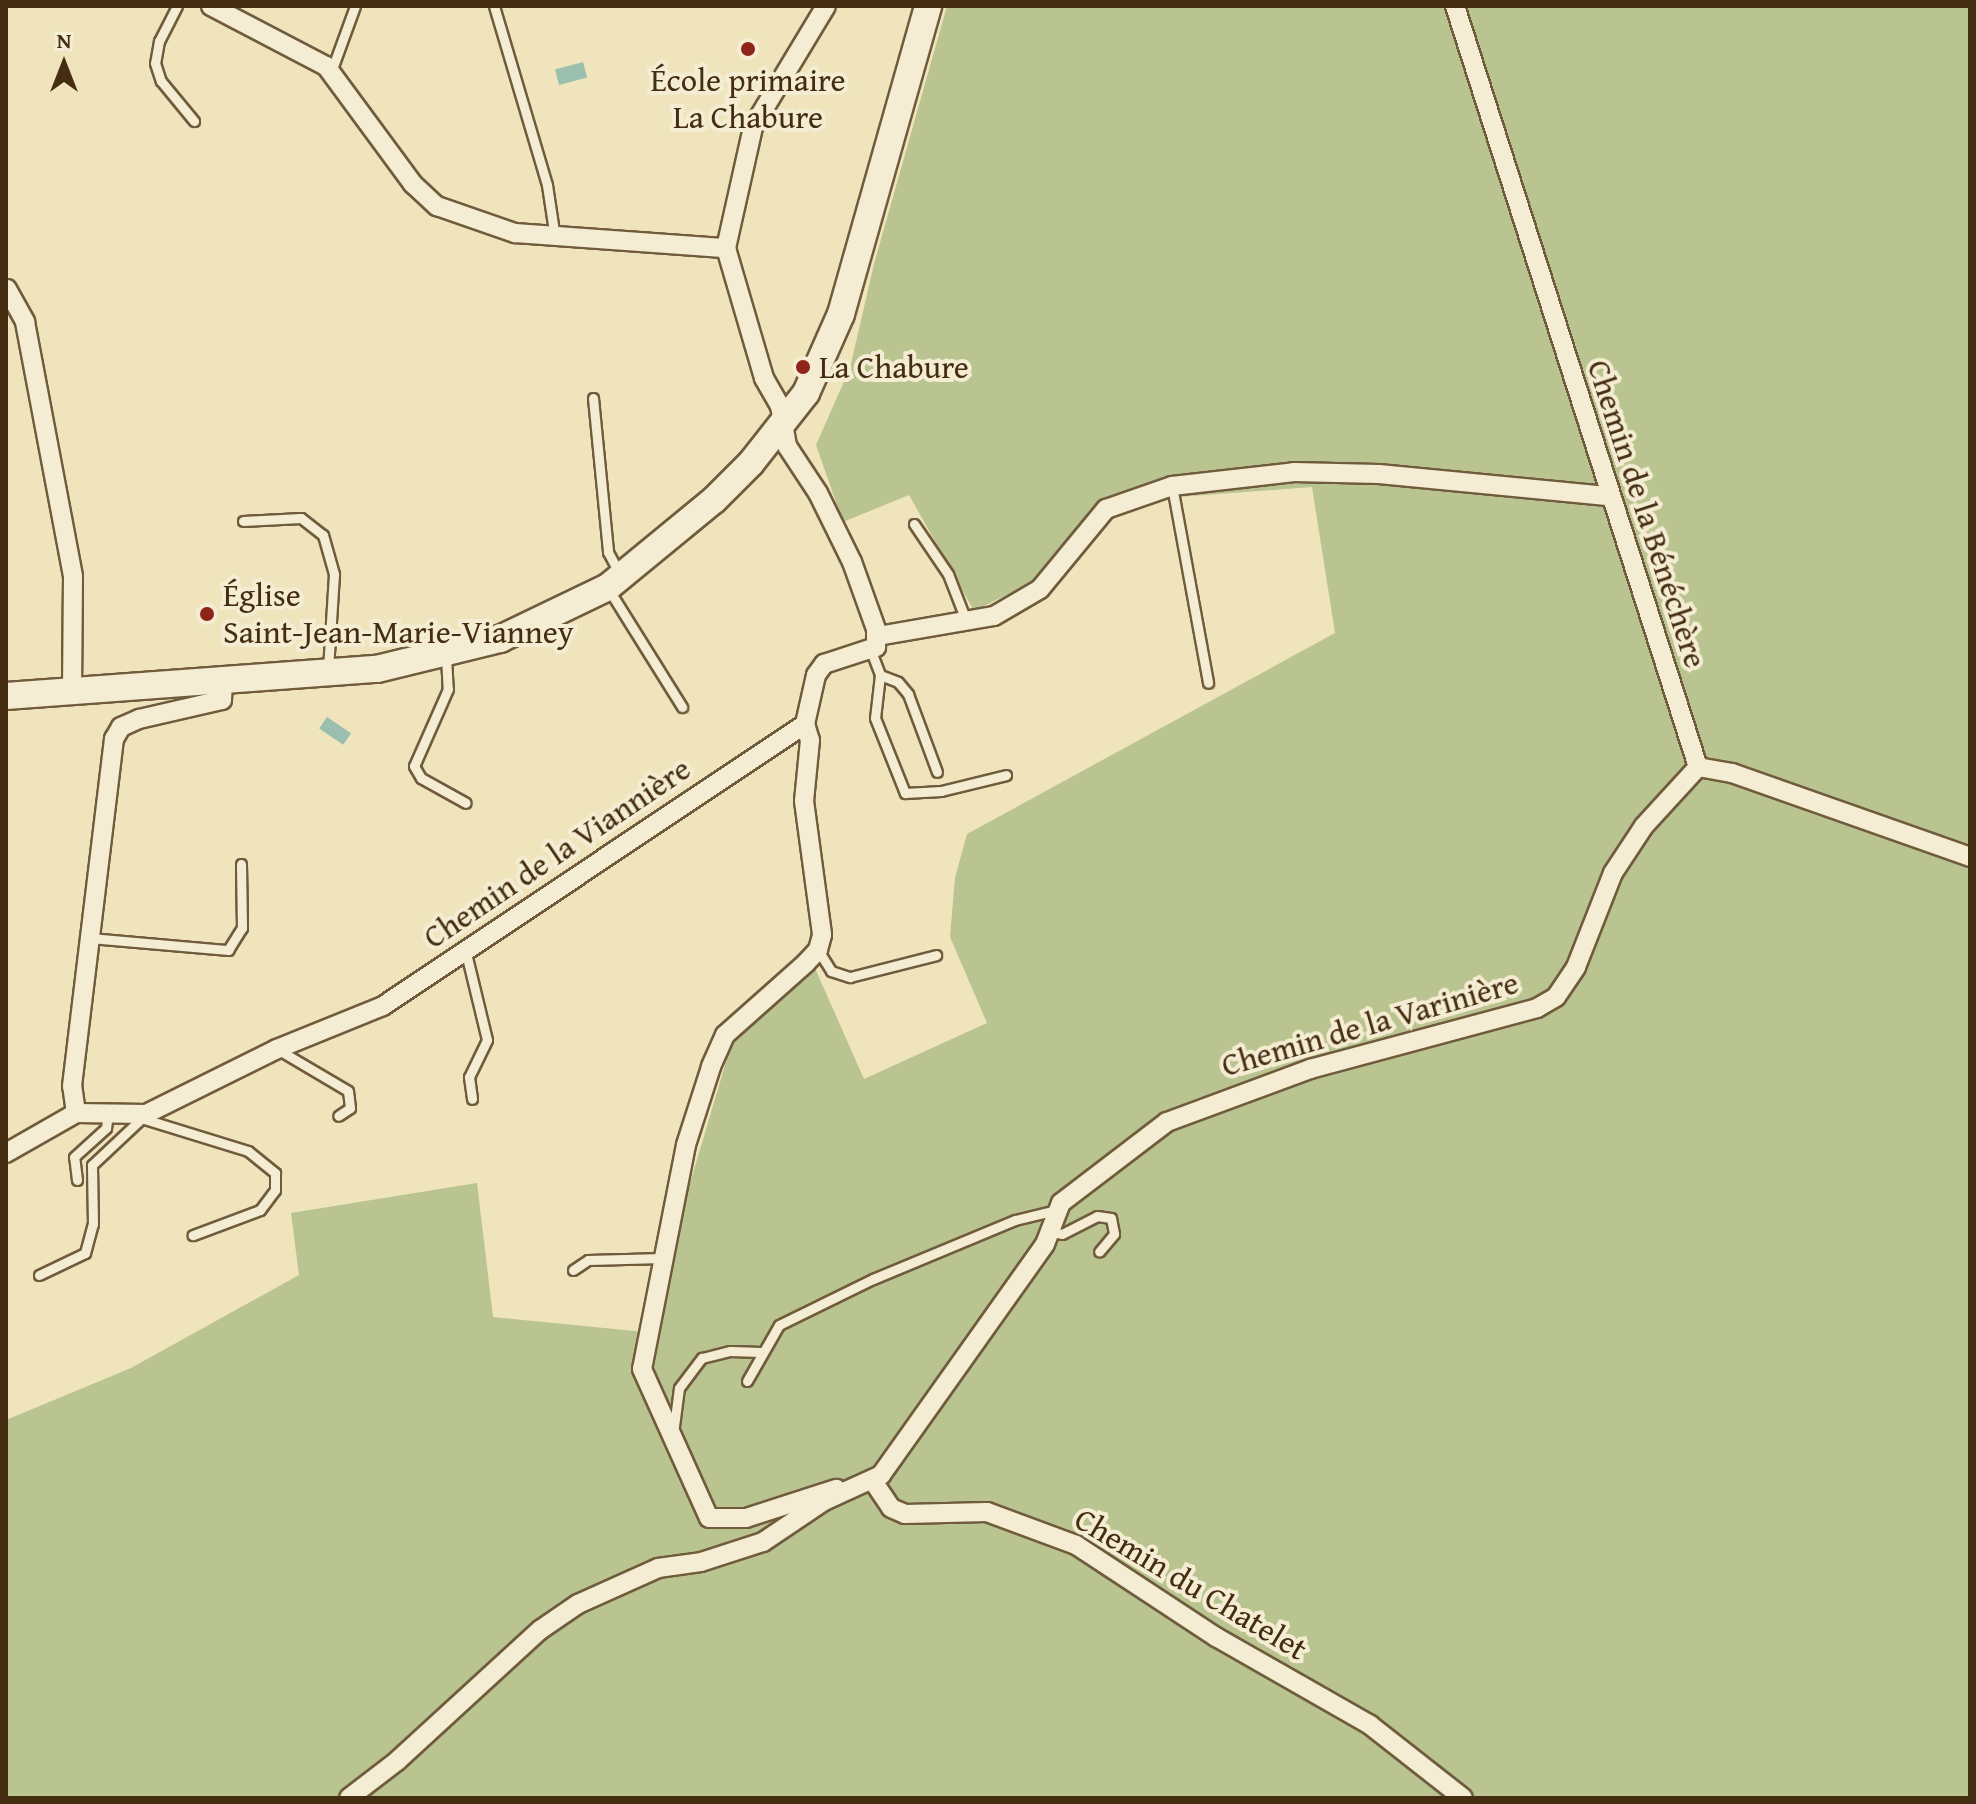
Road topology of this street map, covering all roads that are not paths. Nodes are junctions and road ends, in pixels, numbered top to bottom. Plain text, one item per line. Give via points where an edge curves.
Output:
1 (177, 6) edge
2 (211, 6) edge
3 (355, 6) edge
4 (494, 6) edge
5 (826, 6) edge
6 (928, 6) edge
7 (1455, 6) edge
8 (331, 72) junction
9 (194, 121) dead end
10 (555, 238) junction
11 (726, 248) junction
12 (7, 289) edge
13 (593, 398) dead end
14 (783, 426) junction
15 (1172, 486) junction
16 (1607, 496) junction
17 (243, 521) dead end
18 (914, 524) dead end
19 (614, 582) junction
20 (967, 623) junction
21 (874, 644) junction
22 (446, 655) junction
23 (329, 673) junction
24 (880, 675) junction
25 (223, 682) junction
26 (1208, 683) dead end
27 (72, 692) junction
28 (6, 696) edge
29 (682, 707) dead end
30 (805, 724) junction
31 (1698, 767) junction
32 (937, 772) dead end
33 (1006, 775) dead end
34 (466, 803) dead end
35 (1970, 857) edge
36 (241, 864) dead end
37 (90, 938) junction
38 (818, 950) junction
39 (466, 953) junction
40 (936, 955) dead end
41 (277, 1049) junction
42 (472, 1099) dead end
43 (76, 1113) junction
44 (108, 1113) junction
45 (141, 1116) junction
46 (338, 1116) dead end
47 (6, 1153) edge
48 (77, 1180) dead end
49 (1056, 1210) junction
50 (1051, 1232) junction
51 (193, 1235) dead end
52 (1099, 1252) dead end
53 (663, 1258) junction
54 (573, 1270) dead end
55 (39, 1275) dead end
56 (761, 1352) junction
57 (747, 1381) dead end
58 (670, 1438) junction
59 (865, 1484) junction
60 (349, 1798) edge
61 (1463, 1798) edge

1 - 9 lane via 159,41 155,63 161,81
2 - 8 street
3 - 8 lane
4 - 10 lane via 547,185
5 - 11 street via 763,102
6 - 14 main road via 841,314 821,365
7 - 16 street, Chemin de la Bénéchère
8 - 10 street via 413,184 437,206 472,222
10 - 11 street
11 - 14 street via 746,324
12 - 27 street via 25,322 73,577
13 - 19 lane
14 - 19 main road via 714,500
14 - 21 street via 787,446 818,493 852,562
15 - 16 street via 1294,472 1379,474
15 - 20 street via 1106,509 1040,589 994,616
15 - 26 lane
16 - 31 street, Chemin de la Bénéchère
17 - 23 lane via 301,518 323,535 334,574
18 - 20 lane via 948,574
19 - 22 main road via 542,622
19 - 29 lane
20 - 21 street
21 - 24 lane
21 - 30 street via 824,664 816,675
22 - 23 main road
22 - 34 lane via 448,689 414,766 421,778
23 - 25 main road
24 - 32 lane via 898,682 908,694
24 - 33 lane via 875,718 900,788 911,794 952,789
25 - 27 main road
25 - 37 street via 222,700 139,719 121,727 114,739
27 - 28 main road
30 - 38 street via 810,740 804,801 821,916
30 - 39 street, Chemin de la Viannière
31 - 35 street via 1732,773
31 - 49 street, Chemin de la Varinière via 1644,826 1613,873 1576,967 1556,997 1537,1008 1324,1065 1210,1103 1167,1122 1107,1163
36 - 37 lane via 242,928 228,950
37 - 43 street via 72,1086
38 - 40 lane via 831,971 850,977
38 - 53 street via 725,1035 686,1145
39 - 41 street, Chemin de la Viannière via 383,1006
39 - 42 lane via 487,1040 471,1070
41 - 45 street, Chemin de la Viannière
41 - 46 lane via 348,1091 350,1108
43 - 44 street, Chemin de la Viannière
43 - 47 street, Chemin de la Viannière
44 - 45 street, Chemin de la Viannière
44 - 48 lane via 106,1128 74,1157
45 - 51 lane via 248,1151 275,1173 275,1190 260,1210
45 - 55 lane via 92,1165 93,1224 85,1253
49 - 50 street
49 - 56 lane, Chemin de la Varinière via 1015,1220 840,1295 779,1325
50 - 52 lane via 1069,1231 1097,1216 1111,1218 1114,1234
50 - 59 street via 904,1445
53 - 54 lane via 588,1260
53 - 58 street via 642,1369
56 - 57 lane, Chemin de la Varinière
56 - 58 lane via 730,1351 702,1358 679,1388
58 - 59 street via 709,1518 746,1518 811,1494
59 - 60 street via 824,1501 763,1542 701,1562 658,1568 578,1604 540,1630
59 - 61 street, Chemin du Chatelet via 905,1514 987,1512 1076,1545 1216,1637 1370,1725

